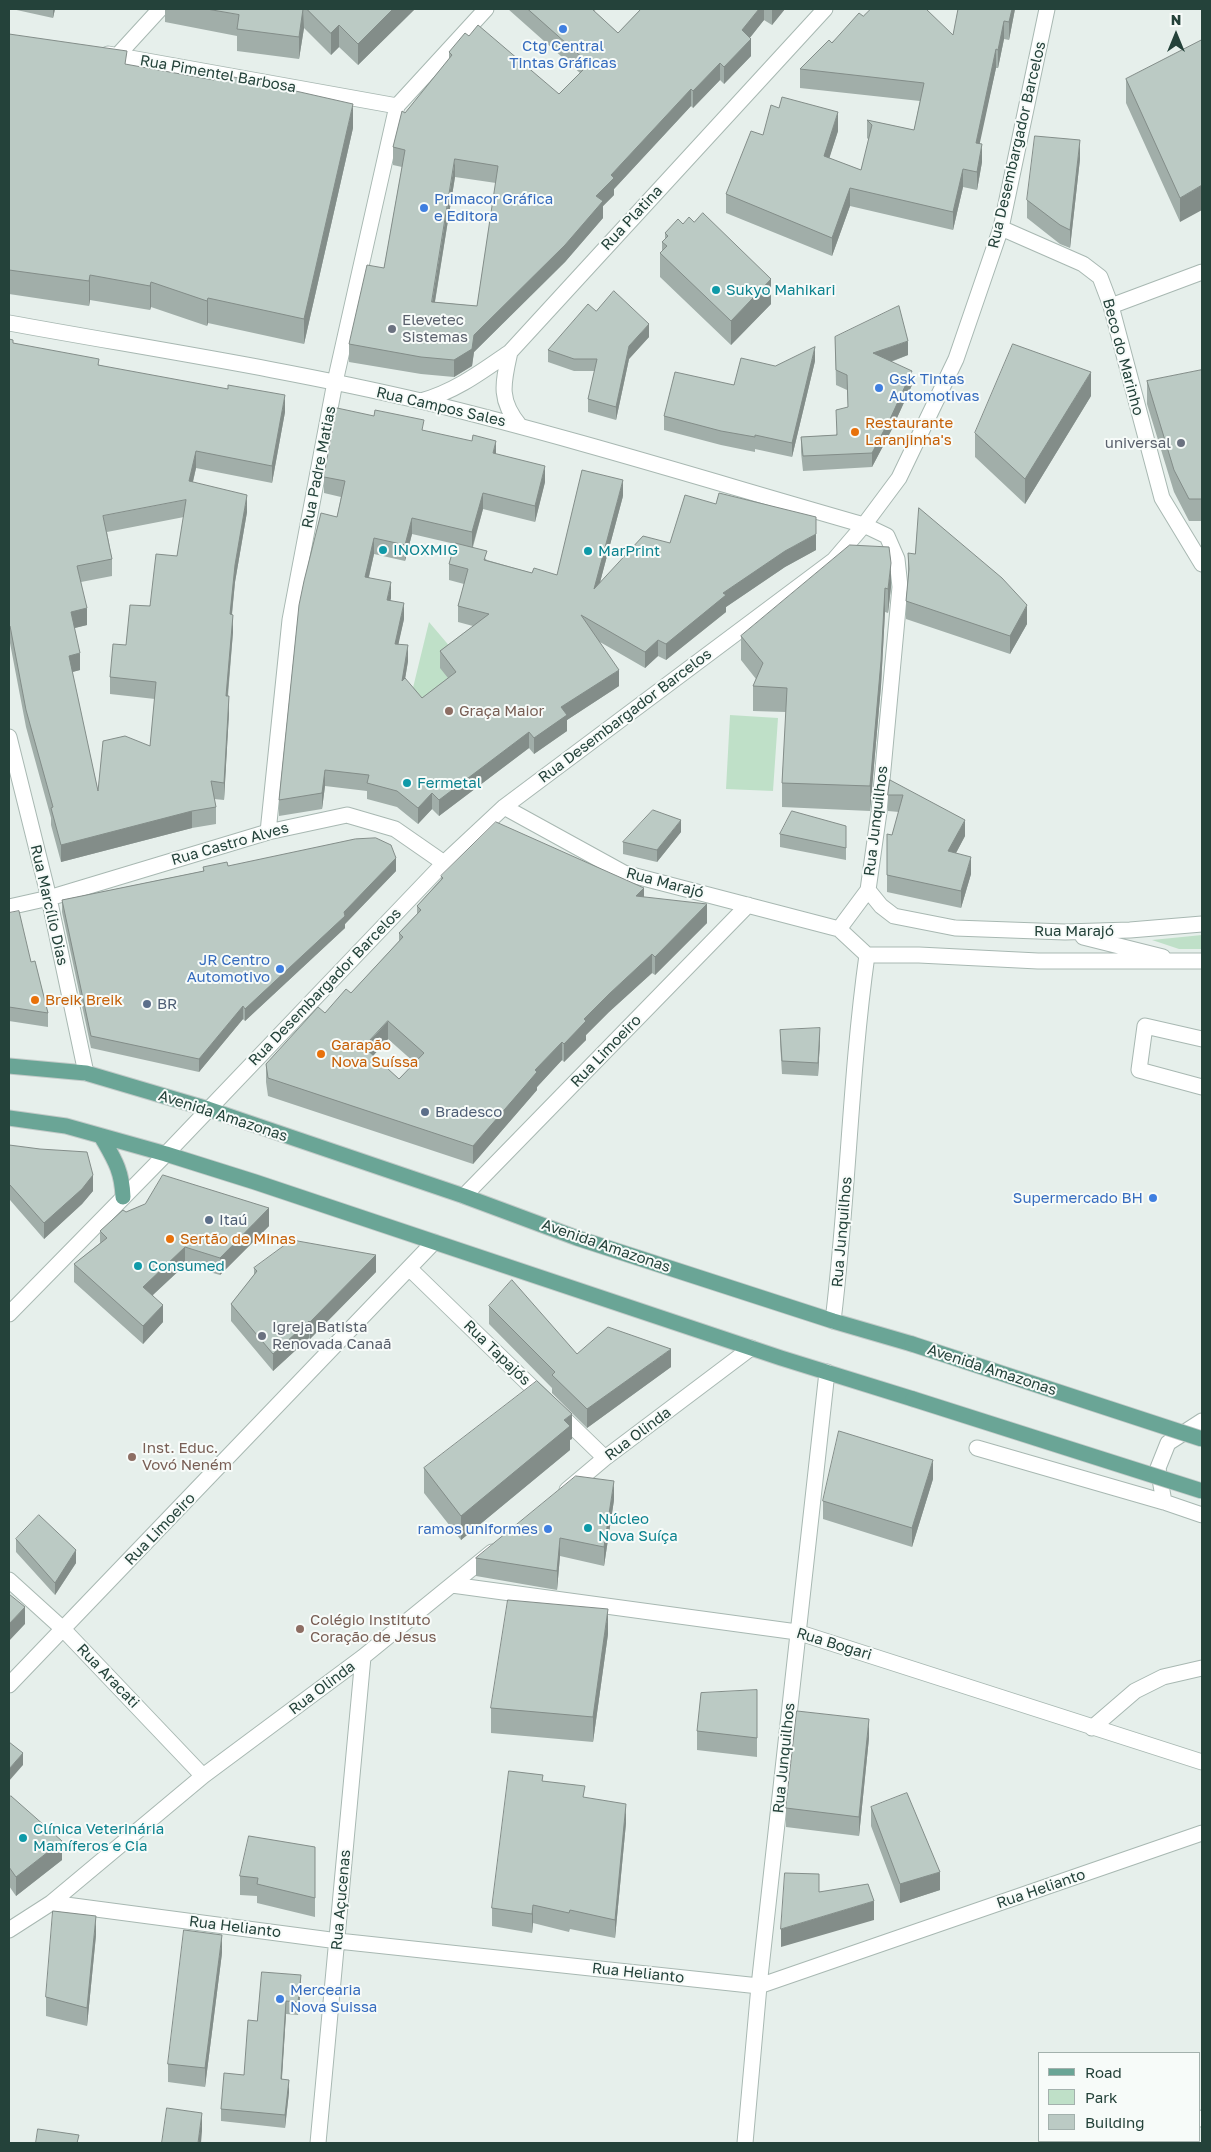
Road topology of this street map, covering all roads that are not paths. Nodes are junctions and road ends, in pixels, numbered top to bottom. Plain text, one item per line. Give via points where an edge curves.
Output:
1 (160, 9) edge
2 (486, 9) edge
3 (825, 9) edge
4 (1047, 9) edge
5 (90, 51) edge
6 (117, 56) junction
7 (397, 106) junction
8 (1001, 228) junction
9 (1202, 272) edge
10 (1111, 306) junction
11 (9, 323) edge
12 (510, 352) junction
13 (335, 382) junction
14 (420, 401) junction
15 (520, 426) junction
16 (864, 525) junction
17 (1202, 564) edge
18 (9, 736) edge
19 (504, 807) junction
20 (268, 832) junction
21 (444, 863) junction
22 (868, 890) junction
23 (48, 898) junction
24 (748, 905) junction
25 (9, 907) edge
26 (1202, 924) edge
27 (838, 929) junction
28 (1064, 932) junction
29 (867, 955) junction
30 (1202, 961) edge
31 (1186, 962) junction
32 (1202, 1039) edge
33 (9, 1066) edge
34 (86, 1073) junction
35 (1202, 1087) edge
36 (208, 1110) junction
37 (9, 1118) edge
38 (101, 1136) junction
39 (166, 1154) junction
40 (464, 1196) junction
41 (123, 1197) junction
42 (434, 1242) junction
43 (410, 1268) junction
44 (9, 1314) edge
45 (833, 1321) junction
46 (751, 1348) junction
47 (827, 1372) junction
48 (1202, 1421) edge
49 (1202, 1439) edge
50 (978, 1448) dead end
51 (605, 1458) junction
52 (1202, 1491) edge
53 (559, 1496) edge
54 (1164, 1502) junction
55 (1202, 1515) edge
56 (505, 1541) edge
57 (9, 1580) edge
58 (452, 1585) junction
59 (63, 1629) junction
60 (797, 1632) junction
61 (363, 1657) junction
62 (1202, 1668) edge
63 (9, 1685) edge
64 (1092, 1728) junction
65 (1202, 1762) edge
66 (203, 1776) junction
67 (1202, 1833) edge
68 (51, 1903) junction
69 (9, 1930) edge
70 (338, 1941) junction
71 (759, 1986) junction
72 (318, 2143) edge
73 (745, 2143) edge

1 - 6 street
2 - 7 street
3 - 12 street, Rua Platina
4 - 8 street, Rua Desembargador Barcelos
5 - 6 street, Rua Pimentel Barbosa
6 - 7 street, Rua Pimentel Barbosa
7 - 13 street, Rua Padre Matias
8 - 10 street, Beco do Marinho via 1083,264 1100,277
8 - 16 street, Rua Desembargador Barcelos via 956,359 898,478
9 - 10 street
10 - 17 street, Beco do Marinho via 1162,498
11 - 13 street, Rua Campos Sales
12 - 14 street, Rua Platina via 462,385
12 - 15 street via 504,396 509,412
13 - 14 street, Rua Campos Sales
13 - 20 street, Rua Padre Matias via 290,620
14 - 15 street, Rua Campos Sales
15 - 16 street, Rua Campos Sales
16 - 19 street, Rua Desembargador Barcelos via 834,560
16 - 22 street, Rua Junquilhos via 887,536 897,559 900,587 879,812
18 - 23 street, Rua Marcílio Dias
19 - 21 street, Rua Desembargador Barcelos
19 - 24 street, Rua Marajó via 624,873
20 - 21 street, Rua Castro Alves via 347,815 395,829
20 - 23 street, Rua Castro Alves
21 - 36 street, Rua Desembargador Barcelos
22 - 27 street, Rua Junquilhos
22 - 28 street, Rua Marajó via 894,916 955,928
23 - 25 street, Rua Castro Alves
23 - 34 street, Rua Marcílio Dias
24 - 27 street, Rua Marajó
24 - 40 street, Rua Limoeiro
26 - 28 street, Rua Marajó
27 - 29 street
28 - 31 street
29 - 31 street, Rua Marajó
29 - 45 street, Rua Junquilhos
30 - 31 street, Rua Marajó
32 - 35 street via 1145,1026 1139,1070
33 - 34 main road, Avenida Amazonas
34 - 36 main road, Avenida Amazonas
36 - 39 street, Rua Desembargador Barcelos
36 - 40 main road, Avenida Amazonas
37 - 38 main road via 66,1126
38 - 39 main road
38 - 41 main road via 120,1169
39 - 41 street, Rua Desembargador Barcelos
39 - 42 main road
40 - 45 main road, Avenida Amazonas via 577,1238
41 - 44 street, Rua Desembargador Barcelos
42 - 43 street, Rua Limoeiro
42 - 46 main road
43 - 51 street, Rua Tapajós
43 - 59 street, Rua Limoeiro
45 - 49 main road, Avenida Amazonas, bridge
46 - 47 main road
46 - 51 street, Rua Olinda
47 - 52 main road, bridge
47 - 60 street, Rua Junquilhos
48 - 54 street via 1168,1443 1158,1468
50 - 54 street
51 - 53 street, Rua Olinda
54 - 55 street
56 - 58 street, Rua Olinda
57 - 59 street, Rua Aracati
58 - 60 street, Rua Bogari
58 - 61 street, Rua Olinda
59 - 63 street, Rua Limoeiro
59 - 66 street, Rua Aracati
60 - 64 street, Rua Bogari
60 - 71 street, Rua Junquilhos
61 - 66 street, Rua Olinda
61 - 70 street, Rua Açucenas
62 - 64 street via 1163,1677 1135,1690
64 - 65 street, Rua Bogari
66 - 68 street, Rua Olinda
67 - 71 street, Rua Helianto
68 - 69 street, Rua Olinda
68 - 70 street, Rua Helianto
70 - 71 street, Rua Helianto
70 - 72 street, Rua Açucenas
71 - 73 street, Rua Junquilhos

